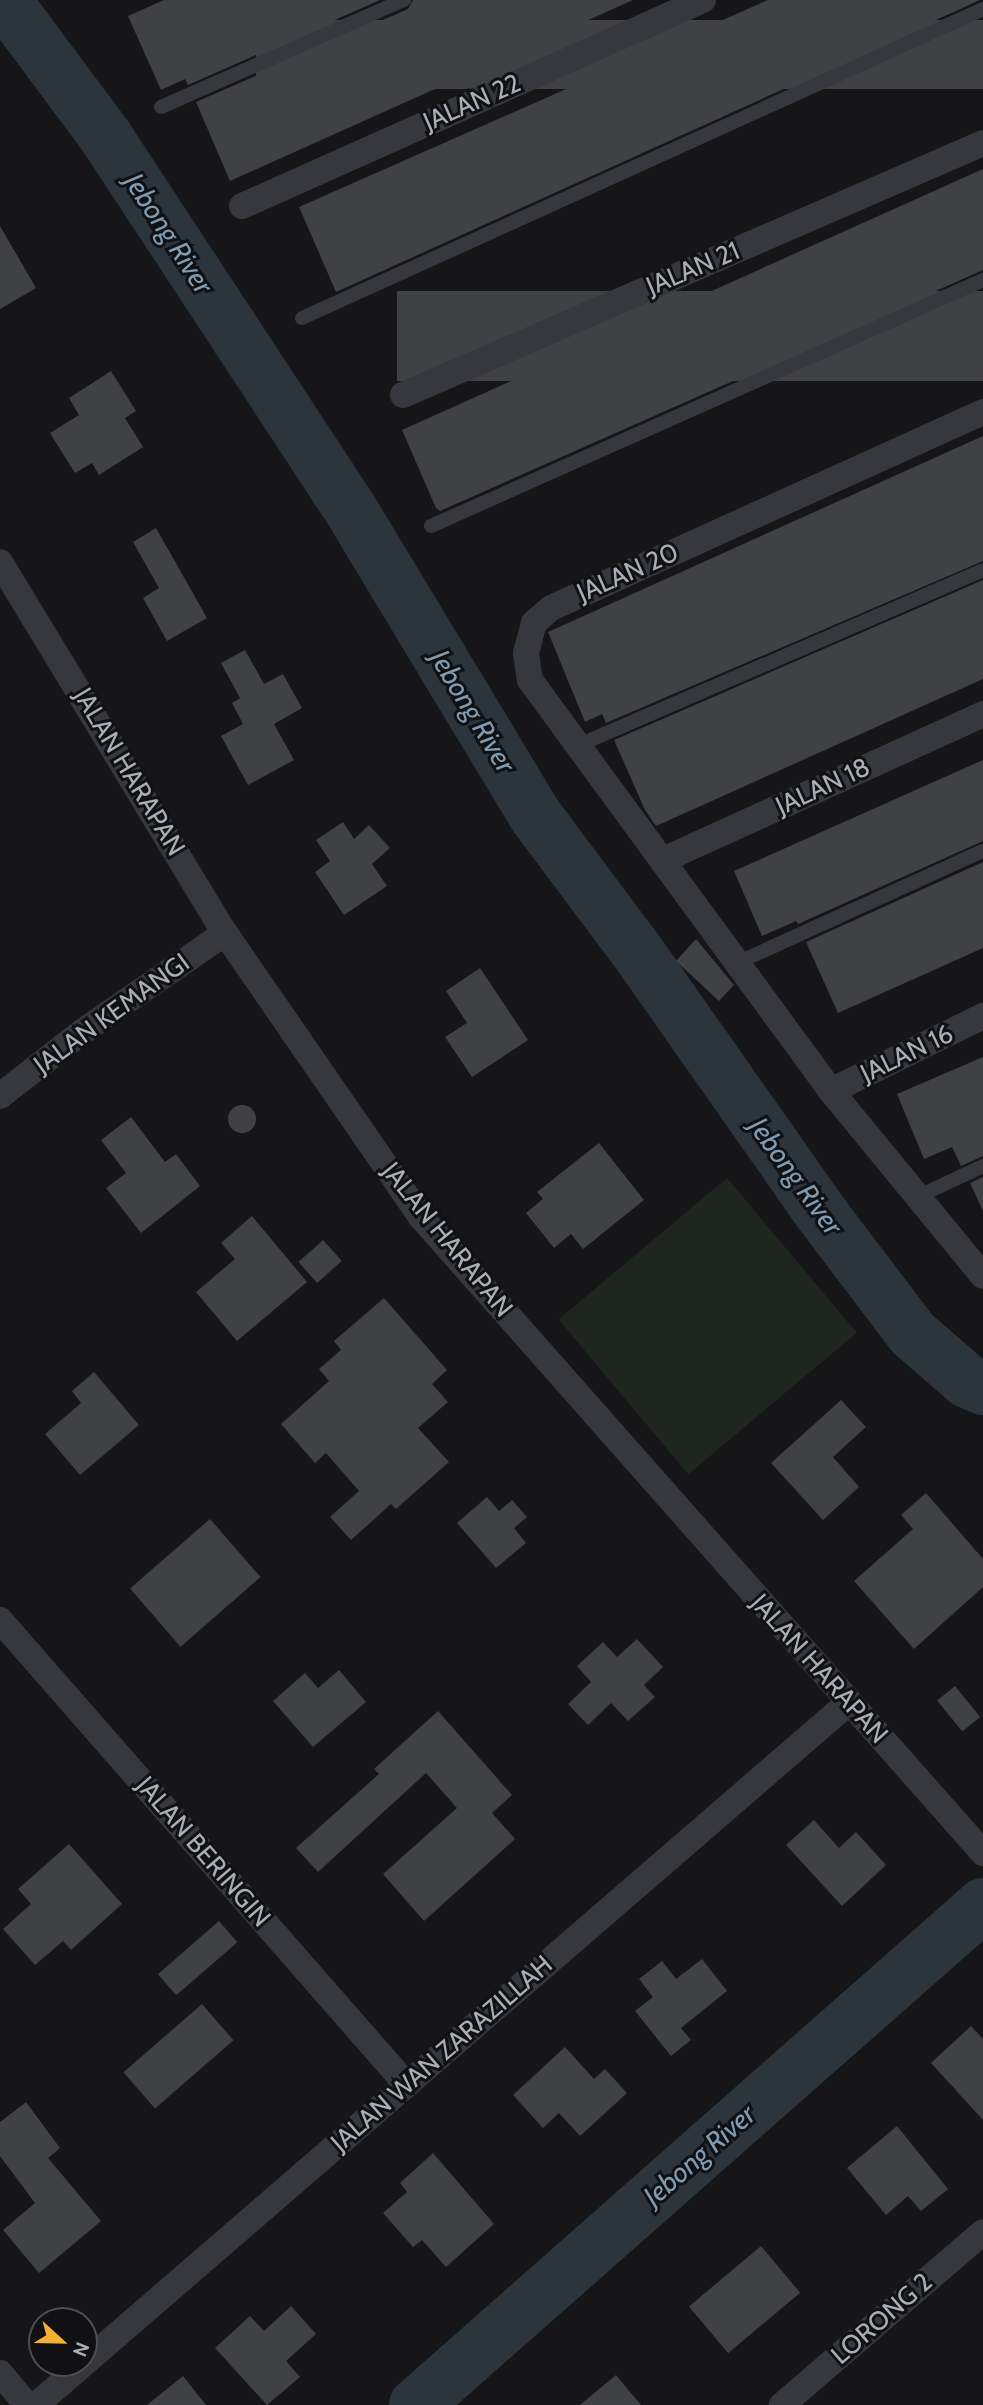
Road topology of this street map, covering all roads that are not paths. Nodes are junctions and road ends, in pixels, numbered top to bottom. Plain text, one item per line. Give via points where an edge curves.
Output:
1 (404, 0) edge
2 (703, 0) edge
3 (983, 9) edge
4 (161, 107) dead end
5 (983, 143) edge
6 (242, 206) dead end
7 (983, 280) edge
8 (302, 318) dead end
9 (403, 395) dead end
10 (983, 412) edge
11 (431, 526) dead end
12 (0, 562) edge
13 (983, 570) edge
14 (983, 714) edge
15 (579, 745) junction
16 (983, 851) edge
17 (663, 860) junction
18 (225, 933) junction
19 (739, 962) junction
20 (983, 1016) edge
21 (831, 1091) junction
22 (0, 1096) edge
23 (983, 1166) edge
24 (919, 1196) junction
25 (983, 1276) edge
26 (0, 1620) edge
27 (848, 1703) junction
28 (983, 1853) edge
29 (407, 2085) junction
30 (983, 2232) edge
31 (0, 2373) edge
32 (27, 2405) edge
33 (36, 2405) edge
34 (782, 2405) edge

1 - 4 lane
2 - 6 street, JALAN 22
3 - 8 lane
5 - 9 street, JALAN 21
7 - 11 lane
10 - 15 street, JALAN 20 via 551,608 534,623 526,653 530,680
12 - 18 street, JALAN HARAPAN
13 - 15 lane
14 - 17 street, JALAN 18
15 - 17 street, JALAN 20
16 - 19 lane
17 - 19 street, JALAN 20
18 - 22 street, JALAN KEMANGI via 82,1032
18 - 27 street, JALAN HARAPAN via 421,1217
19 - 21 street, JALAN 20
20 - 21 street, JALAN 16
21 - 24 street, JALAN 20
23 - 24 lane
24 - 25 street, JALAN 20
26 - 29 street, JALAN BERINGIN
27 - 28 street, JALAN HARAPAN
27 - 29 street, JALAN WAN ZARAZILLAH
29 - 33 street, JALAN WAN ZARAZILLAH
30 - 34 street, LORONG 2
31 - 32 street

